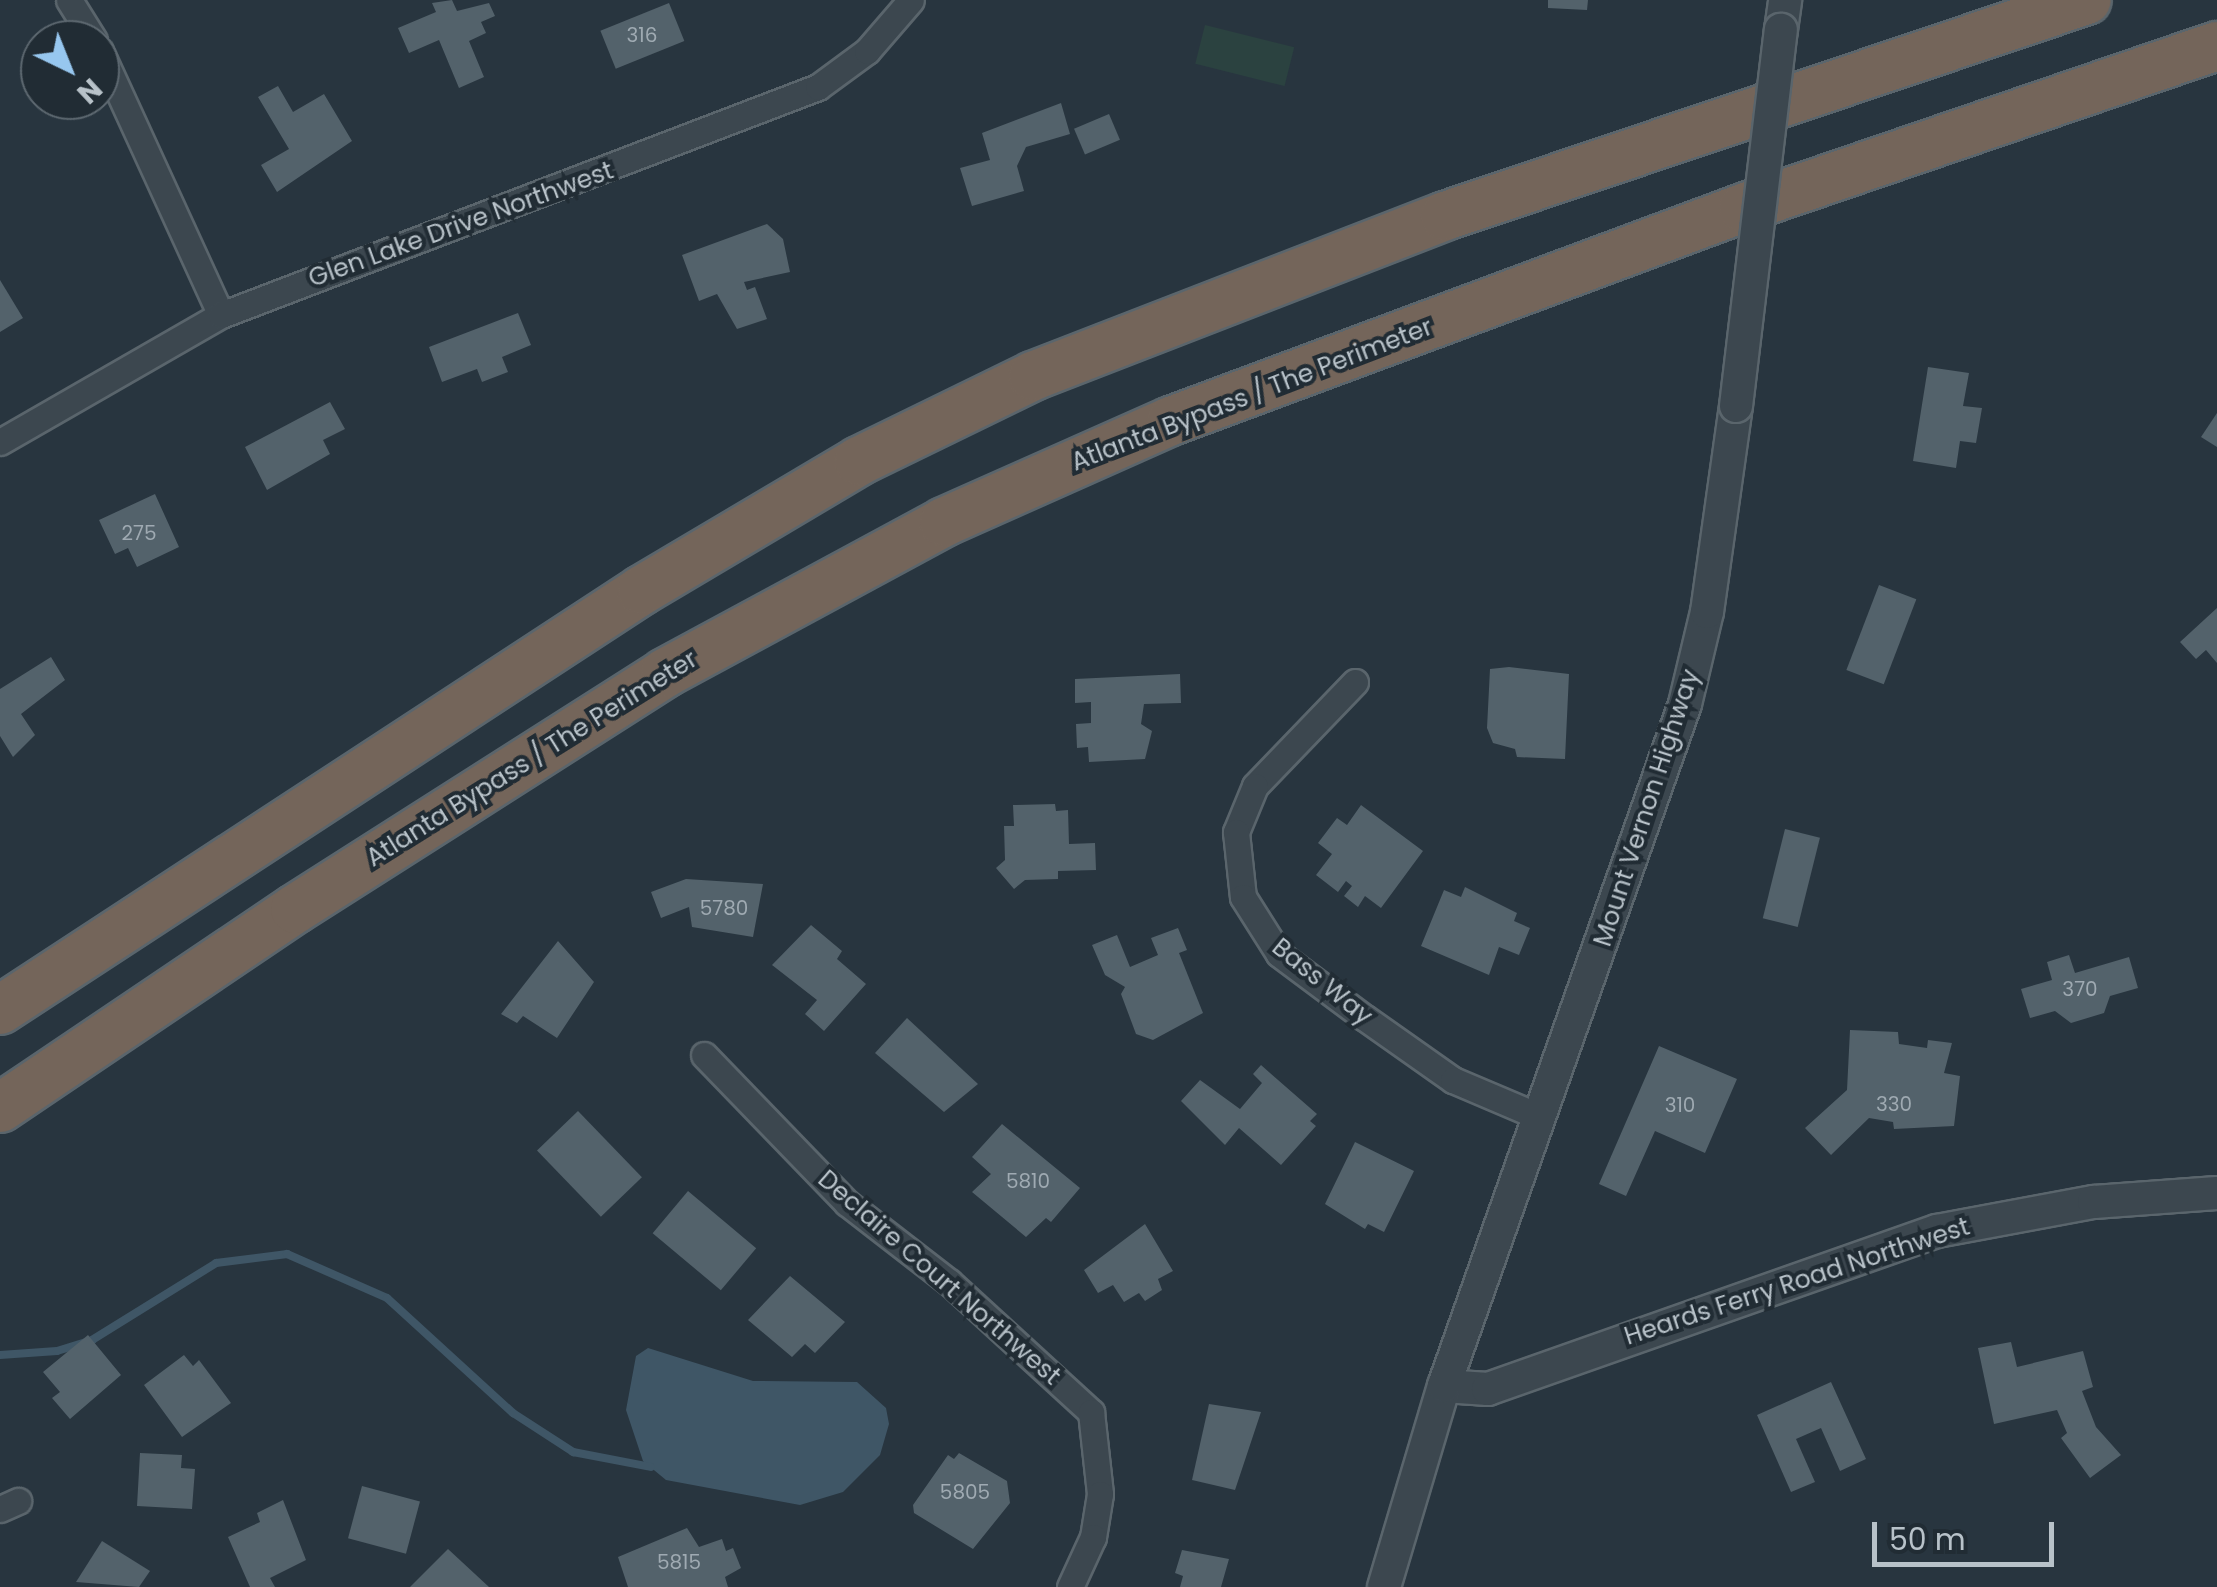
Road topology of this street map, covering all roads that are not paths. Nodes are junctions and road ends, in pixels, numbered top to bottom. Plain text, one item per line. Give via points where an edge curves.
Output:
1 (910, 0) edge
2 (2038, 0) edge
3 (2087, 0) edge
4 (1783, 15) edge
5 (2217, 46) edge
6 (1911, 61) junction
7 (120, 95) edge
8 (221, 315) junction
9 (0, 442) edge
10 (1355, 682) dead end
11 (0, 1010) edge
12 (704, 1055) dead end
13 (0, 1108) edge
14 (1540, 1117) junction
15 (2217, 1192) edge
16 (1444, 1386) junction
17 (1070, 1587) edge
18 (1384, 1587) edge

1 - 8 street, Glen Lake Drive Northwest via 867,51 773,109
2 - 6 highway
3 - 6 highway
4 - 14 street, Mount Vernon Highway, bridge via 1708,612 1685,704
5 - 13 highway, Atlanta Bypass / The Perimeter via 1743,208 1171,420 944,522 665,674 493,780
6 - 11 highway via 1445,216 1033,376 859,462 412,735
7 - 8 street
8 - 9 street, Glen Lake Drive Northwest
10 - 14 street, Bass Way via 1254,786 1236,832 1243,897 1279,954 1364,1018 1454,1080
12 - 17 street, Declaire Court Northwest via 848,1203 988,1316 1090,1412 1100,1494 1093,1538
14 - 16 street, Mount Vernon Highway
15 - 16 street, Heards Ferry Road Northwest via 2094,1202 1938,1231 1488,1389
16 - 18 street, Mount Vernon Highway

